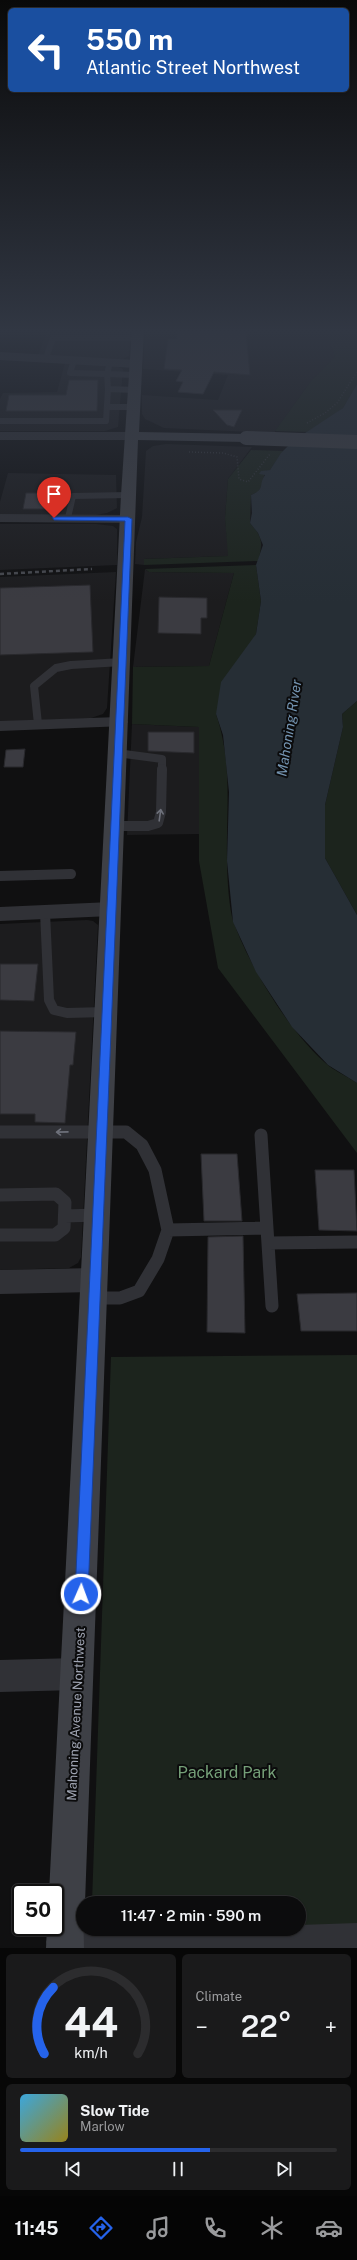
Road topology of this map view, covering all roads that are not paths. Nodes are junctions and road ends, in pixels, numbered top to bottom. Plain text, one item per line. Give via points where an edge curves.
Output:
1 (106, 420) edge
2 (133, 420) edge
3 (0, 421) edge
4 (53, 421) junction
5 (96, 421) junction
6 (0, 436) edge
7 (50, 436) junction
8 (95, 436) junction
9 (132, 436) junction
10 (357, 442) edge
11 (128, 495) junction
12 (0, 518) edge
13 (68, 518) junction
14 (128, 519) junction
15 (122, 662) junction
16 (119, 722) junction
17 (38, 724) junction
18 (0, 726) edge
19 (117, 753) junction
20 (114, 826) junction
21 (71, 874) dead end
22 (0, 876) edge
23 (111, 909) junction
24 (46, 912) junction
25 (0, 914) edge
26 (106, 1012) junction
27 (100, 1131) junction
28 (0, 1132) edge
29 (261, 1135) dead end
30 (0, 1195) edge
31 (97, 1215) junction
32 (65, 1216) junction
33 (267, 1228) junction
34 (168, 1230) junction
35 (0, 1235) edge
36 (357, 1242) edge
37 (268, 1243) junction
38 (0, 1282) edge
39 (94, 1289) junction
40 (272, 1306) dead end
41 (77, 1674) junction
42 (0, 1676) edge
43 (357, 1942) edge
44 (65, 1945) edge

1 - 5 lane
2 - 9 main road, Mahoning Avenue Northwest
3 - 4 lane
4 - 5 lane
4 - 7 lane
5 - 8 lane
6 - 7 street
7 - 8 street
8 - 9 street
9 - 10 main road, bridge
9 - 11 main road, Mahoning Avenue Northwest
11 - 13 lane via 73,496
11 - 14 main road, Mahoning Avenue Northwest
12 - 13 street
13 - 14 street
14 - 15 main road, Mahoning Avenue Northwest
15 - 16 main road, Mahoning Avenue Northwest
15 - 17 lane via 56,668 34,686
16 - 17 street
16 - 19 main road, Mahoning Avenue Northwest
17 - 18 street
19 - 20 main road, Mahoning Avenue Northwest
20 -> 19 lane via 148,826 158,823 161,812 162,759
20 - 23 main road, Mahoning Avenue Northwest
21 - 22 lane
23 - 24 street
23 - 26 main road, Mahoning Avenue Northwest
24 - 25 street
24 - 26 lane via 49,1000 54,1010 67,1013
26 - 27 main road, Mahoning Avenue Northwest
27 -> 28 lane
27 - 31 main road, Mahoning Avenue Northwest
27 - 34 lane via 126,1132 142,1145 155,1170
29 - 33 lane
30 - 32 lane via 56,1194 65,1202
31 - 32 lane
31 - 39 main road, Mahoning Avenue Northwest
32 - 35 lane via 64,1228 55,1235
33 - 34 lane
33 - 37 lane
34 - 39 lane via 158,1259 139,1291 120,1298
36 - 37 lane
37 - 40 lane
38 - 39 street
39 - 41 main road, Mahoning Avenue Northwest
41 - 42 street
41 - 44 main road, Mahoning Avenue Northwest
43 - 44 street via 107,1947

